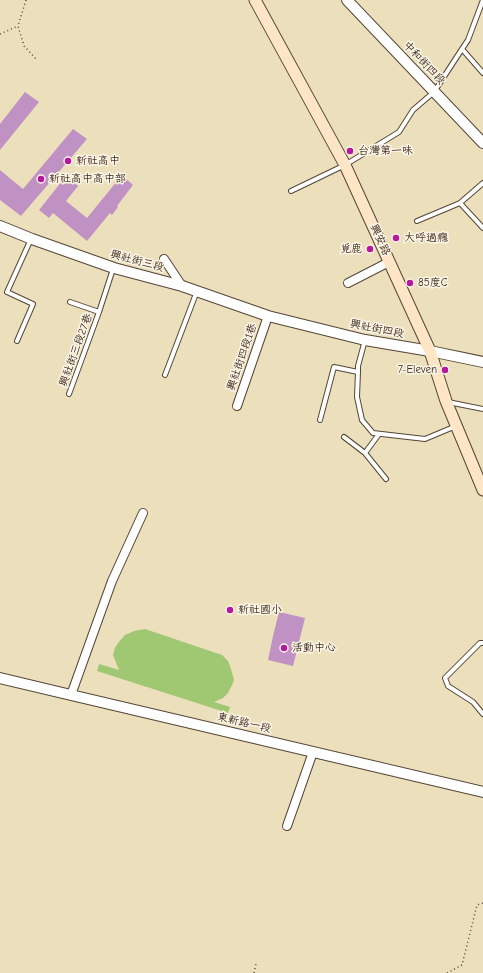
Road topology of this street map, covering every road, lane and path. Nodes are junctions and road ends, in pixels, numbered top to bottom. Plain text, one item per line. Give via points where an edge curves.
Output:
1 (26, 0) edge
2 (255, 0) edge
3 (347, 0) edge
4 (483, 0) edge
5 (18, 26) junction
6 (0, 34) edge
7 (462, 49) junction
8 (37, 60) dead end
9 (483, 73) edge
10 (434, 92) junction
11 (483, 143) edge
12 (345, 165) junction
13 (483, 183) edge
14 (291, 191) dead end
15 (460, 203) junction
16 (417, 221) dead end
17 (0, 226) edge
18 (483, 228) edge
19 (32, 239) junction
20 (164, 259) dead end
21 (389, 262) junction
22 (114, 268) junction
23 (348, 283) dead end
24 (182, 286) junction
25 (197, 291) junction
26 (70, 302) dead end
27 (99, 312) junction
28 (268, 316) junction
29 (365, 340) junction
30 (17, 341) dead end
31 (430, 351) junction
32 (483, 362) edge
33 (358, 372) junction
34 (165, 375) dead end
35 (69, 394) dead end
36 (446, 401) junction
37 (237, 406) dead end
38 (483, 409) edge
39 (320, 420) dead end
40 (456, 426) junction
41 (379, 434) junction
42 (344, 437) dead end
43 (365, 453) junction
44 (386, 479) dead end
45 (483, 490) edge
46 (143, 513) dead end
47 (483, 643) edge
48 (0, 678) edge
49 (71, 695) junction
50 (483, 714) edge
51 (313, 752) junction
52 (483, 792) edge
53 (287, 826) dead end
54 (483, 903) edge
55 (256, 964) dead end
56 (254, 973) edge
57 (447, 973) edge

1 - 5 path
2 - 12 main road, 興安路
3 - 10 street, 中和街四段
4 - 7 lane
5 - 6 path
5 - 8 path via 24,46
7 - 9 lane
7 - 10 lane
10 - 11 street, 中和街四段
10 - 12 lane via 413,110 400,132
12 - 14 lane
12 - 21 main road, 興安路
13 - 15 lane
15 - 16 lane
15 - 18 lane
17 - 19 street, 興社街三段
19 - 22 street, 興社街三段
19 - 30 lane via 7,292 33,304
20 - 24 street
21 - 23 street
21 - 31 main road, 興安路
22 - 24 street, 興社街三段
22 - 27 lane, 興社街三段27巷
24 - 25 street, 興社街三段
25 - 28 street, 興社街三段
25 - 34 lane
26 - 27 lane, 興社街三段27巷
27 - 35 lane, 興社街三段27巷
28 - 29 street, 興社街四段
28 - 37 street, 興社街四段1巷
29 - 31 street, 興社街四段
29 - 33 lane
31 - 32 street, 興社街四段
31 - 36 main road, 興安路
33 - 39 lane via 334,368
33 - 41 lane via 357,397 362,420 373,433
36 - 38 lane
36 - 40 main road, 興安路
40 - 41 lane via 426,439
40 - 45 main road, 興安路
41 - 43 lane
42 - 43 lane
43 - 44 lane
46 - 49 street via 112,581
47 - 50 lane via 480,643 445,678 448,686 473,702
48 - 49 street, 東新路一段
49 - 51 street, 東新路一段
51 - 52 street, 東新路一段
51 - 53 street
54 - 57 path via 478,905 462,965
55 - 56 path

